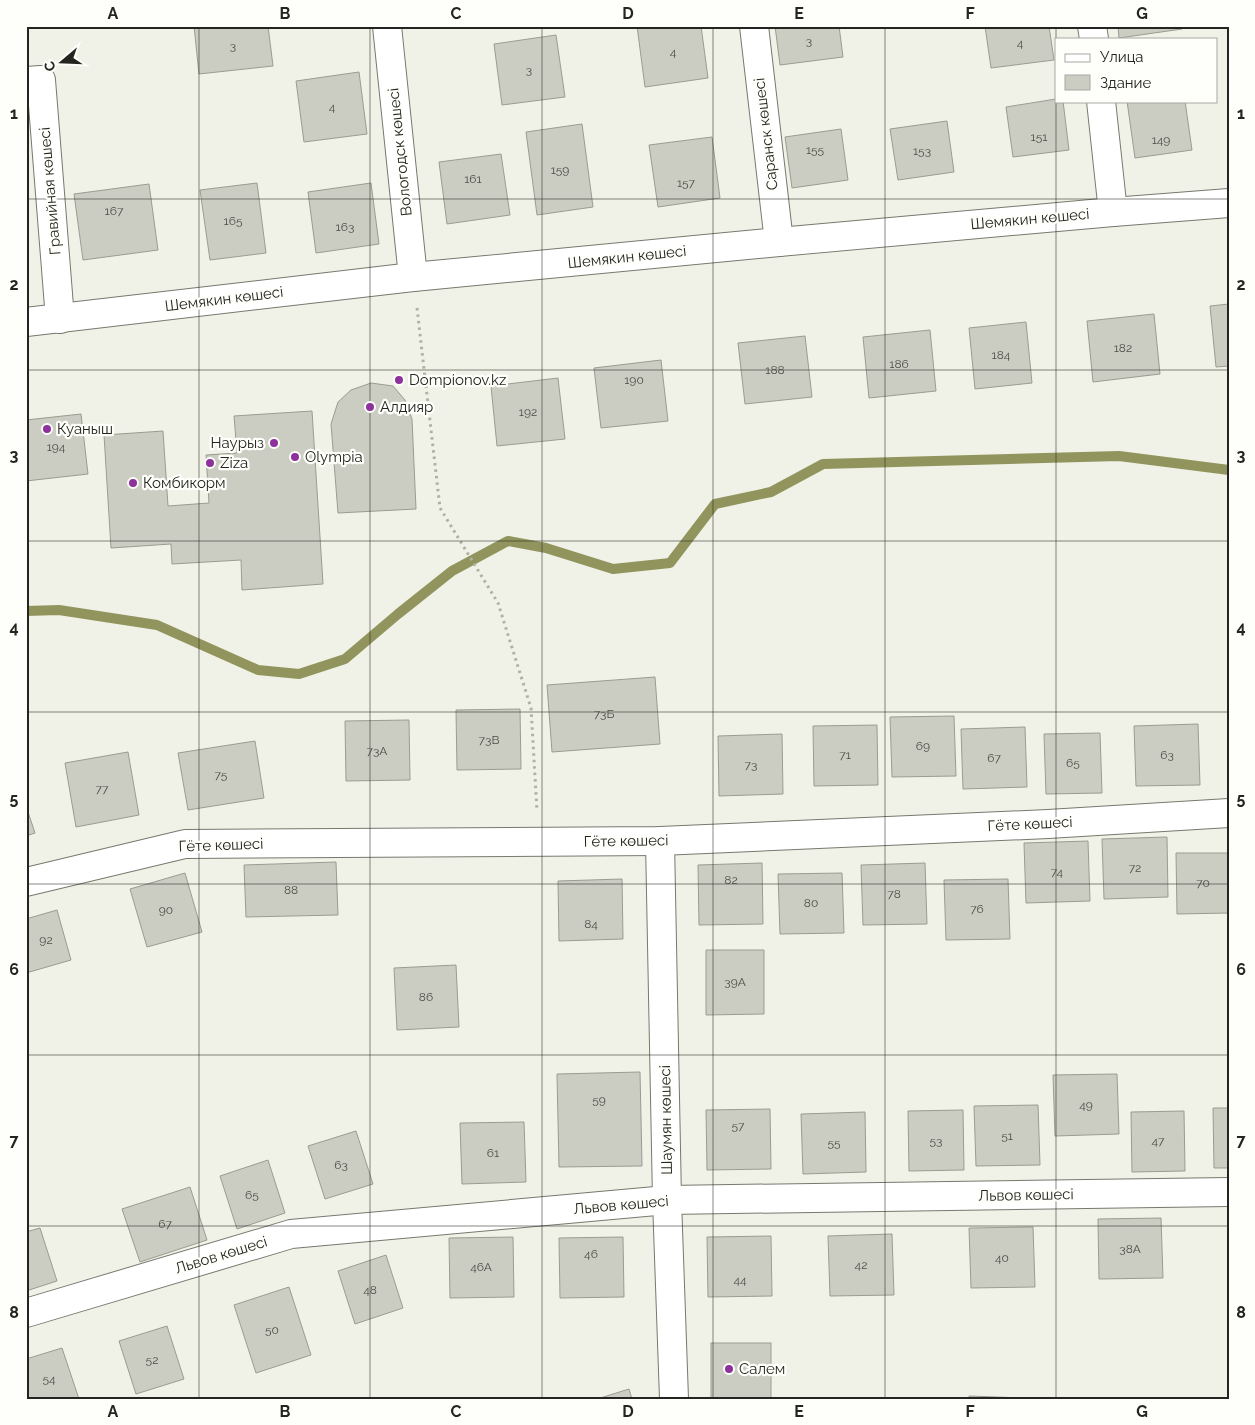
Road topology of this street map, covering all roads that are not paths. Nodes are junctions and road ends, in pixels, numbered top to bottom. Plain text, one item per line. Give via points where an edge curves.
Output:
1 (387, 26) edge
2 (754, 26) edge
3 (26, 81) edge
4 (1101, 102) edge
5 (1229, 203) edge
6 (1113, 212) junction
7 (779, 242) junction
8 (413, 277) junction
9 (60, 318) junction
10 (26, 322) edge
11 (1229, 813) edge
12 (660, 840) junction
13 (26, 882) edge
14 (1229, 1192) edge
15 (667, 1200) junction
16 (26, 1313) edge
17 (674, 1399) edge

1 - 8 street, Вологодск көшесі
2 - 7 street, Саранск көшесі
3 - 9 street, Гравийная көшесі via 41,80
4 - 6 street
5 - 6 street, Шемякин көшесі
6 - 7 street, Шемякин көшесі
7 - 8 street, Шемякин көшесі
8 - 9 street, Шемякин көшесі
9 - 10 street, Шемякин көшесі
11 - 12 street, Гёте көшесі
12 - 13 street, Гёте көшесі via 185,844
12 - 15 street, Шаумян көшесі
14 - 15 street, Львов көшесі
15 - 16 street, Львов көшесі via 291,1234
15 - 17 street, Шаумян көшесі

